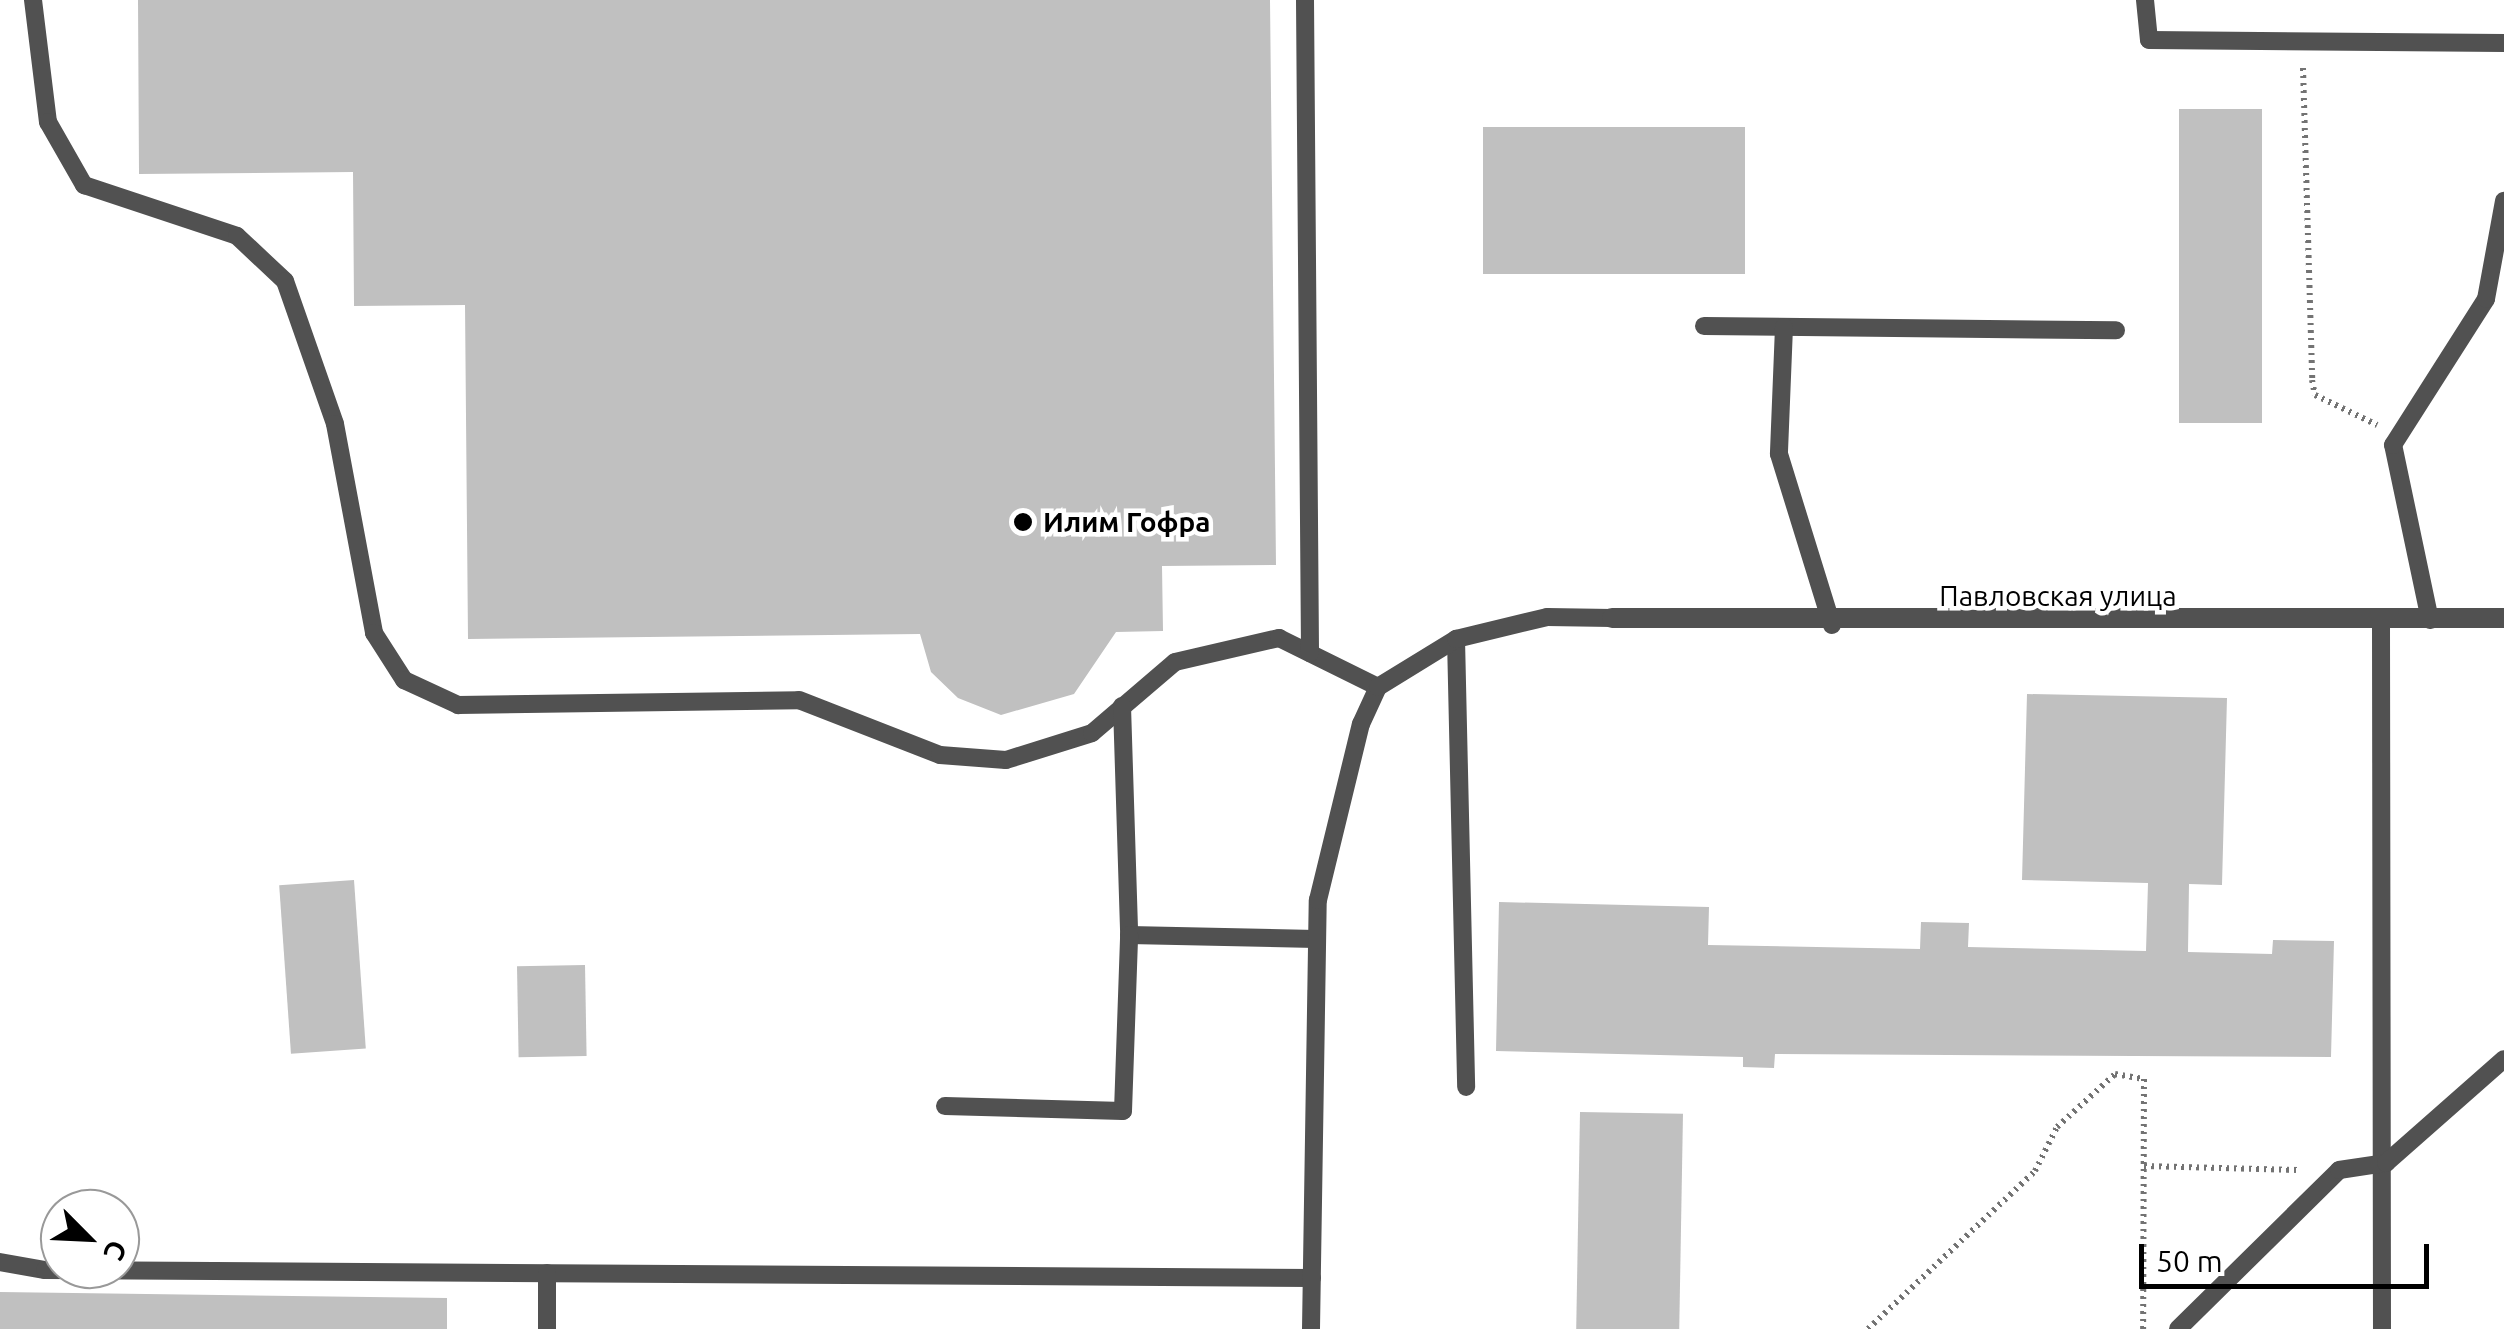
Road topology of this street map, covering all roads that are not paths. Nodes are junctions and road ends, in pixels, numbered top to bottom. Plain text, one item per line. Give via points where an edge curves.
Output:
1 (34, 0) edge
2 (1305, 0) edge
3 (2145, 0) edge
4 (2504, 42) edge
5 (2504, 201) edge
6 (1704, 326) dead end
7 (1784, 326) junction
8 (2116, 330) dead end
9 (1612, 618) joint
10 (2504, 618) edge
11 (2430, 620) junction
12 (2381, 622) junction
13 (1832, 625) junction
14 (1456, 639) junction
15 (1310, 653) junction
16 (1378, 687) junction
17 (1122, 706) junction
18 (1128, 935) junction
19 (1316, 939) junction
20 (2504, 1059) edge
21 (1466, 1087) dead end
22 (945, 1106) dead end
23 (2386, 1163) junction
24 (0, 1262) edge
25 (547, 1273) junction
26 (1312, 1278) junction
27 (547, 1329) edge
28 (1311, 1329) edge
29 (2178, 1329) edge
30 (2382, 1329) edge

1 - 17 lane via 48,122 84,186 237,236 285,281 335,424 374,634 404,680 458,705 798,700 940,755 1006,760 1092,732
2 - 15 lane
3 - 4 lane via 2149,40
5 - 11 lane via 2486,298 2393,446
6 - 7 lane
7 - 8 lane
7 - 13 lane via 1779,454
9 - 13 street, Павловская улица
9 - 14 lane via 1547,617
10 - 11 street, Павловская улица
11 - 12 street, Павловская улица
12 - 13 street, Павловская улица
12 - 23 lane
14 - 16 lane
14 - 21 lane
15 - 16 lane
15 - 17 lane via 1279,638 1175,662
16 - 19 lane via 1334,805
17 - 18 lane
18 - 19 lane
18 - 22 lane via 1123,1111
19 - 26 lane
20 - 23 lane
23 - 29 lane via 2339,1170
23 - 30 lane
24 - 25 lane
25 - 26 lane
25 - 27 lane
26 - 28 lane

